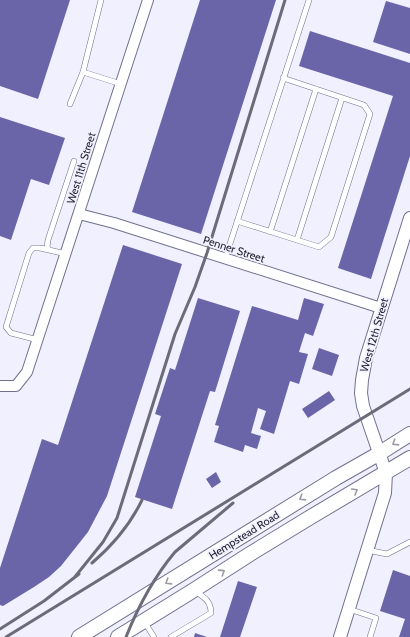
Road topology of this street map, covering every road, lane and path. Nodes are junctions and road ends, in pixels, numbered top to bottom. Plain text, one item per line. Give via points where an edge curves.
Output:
1 (101, 0) edge
2 (148, 0) edge
3 (308, 0) edge
4 (83, 72) junction
5 (283, 78) junction
6 (121, 84) junction
7 (316, 89) junction
8 (342, 98) junction
9 (70, 104) dead end
10 (74, 161) dead end
11 (79, 214) junction
12 (410, 218) edge
13 (237, 222) junction
14 (270, 232) junction
15 (297, 240) junction
16 (49, 250) junction
17 (66, 254) junction
18 (225, 259) junction
19 (381, 308) junction
20 (38, 342) junction
21 (0, 386) edge
22 (410, 434) edge
23 (380, 453) junction
24 (410, 458) edge
25 (386, 473) junction
26 (410, 542) edge
27 (366, 550) junction
28 (184, 572) junction
29 (194, 590) junction
30 (137, 601) junction
31 (349, 610) junction
32 (144, 621) junction
33 (120, 636) edge
34 (79, 637) edge
35 (154, 637) edge
36 (170, 637) edge
37 (340, 637) edge
38 (370, 637) edge

1 - 4 lane
2 - 6 street, West 11th Street
3 - 5 lane
4 - 6 lane
4 - 9 lane
5 - 7 lane
5 - 13 lane
6 - 11 street, West 11th Street
7 - 8 lane
7 - 14 lane
8 - 15 lane
8 - 15 lane via 364,105 370,114 331,237 319,247
10 - 16 lane via 48,240
11 - 17 street, West 11th Street
11 - 18 street, Penner Street
12 - 19 street, West 12th Street
13 - 14 lane
13 - 18 lane
14 - 15 lane
16 - 17 lane
16 - 20 lane via 33,248 29,253 6,327 12,333
17 - 20 street, West 11th Street
18 - 19 street, Penner Street
19 - 23 street, West 12th Street via 366,358 361,392 363,406
20 - 21 street, West 11th Street via 27,372 16,386
22 -> 23 main road, Hempstead Road
23 - 25 street, West 12th Street
23 -> 28 main road, Hempstead Road
24 - 25 main road, Hempstead Road
25 - 27 street, West 12th Street via 384,493
29 -> 25 main road, Hempstead Road
26 - 27 lane via 387,554
27 - 31 street, West 12th Street
28 - 29 main road
28 -> 30 main road, Hempstead Road
29 - 32 main road, Hempstead Road
29 - 36 lane via 206,598 211,613
30 - 33 main road
30 - 34 main road, Hempstead Road
31 - 37 street, West 12th Street
31 - 38 lane via 376,618
32 - 33 main road, Hempstead Road
32 - 35 lane

